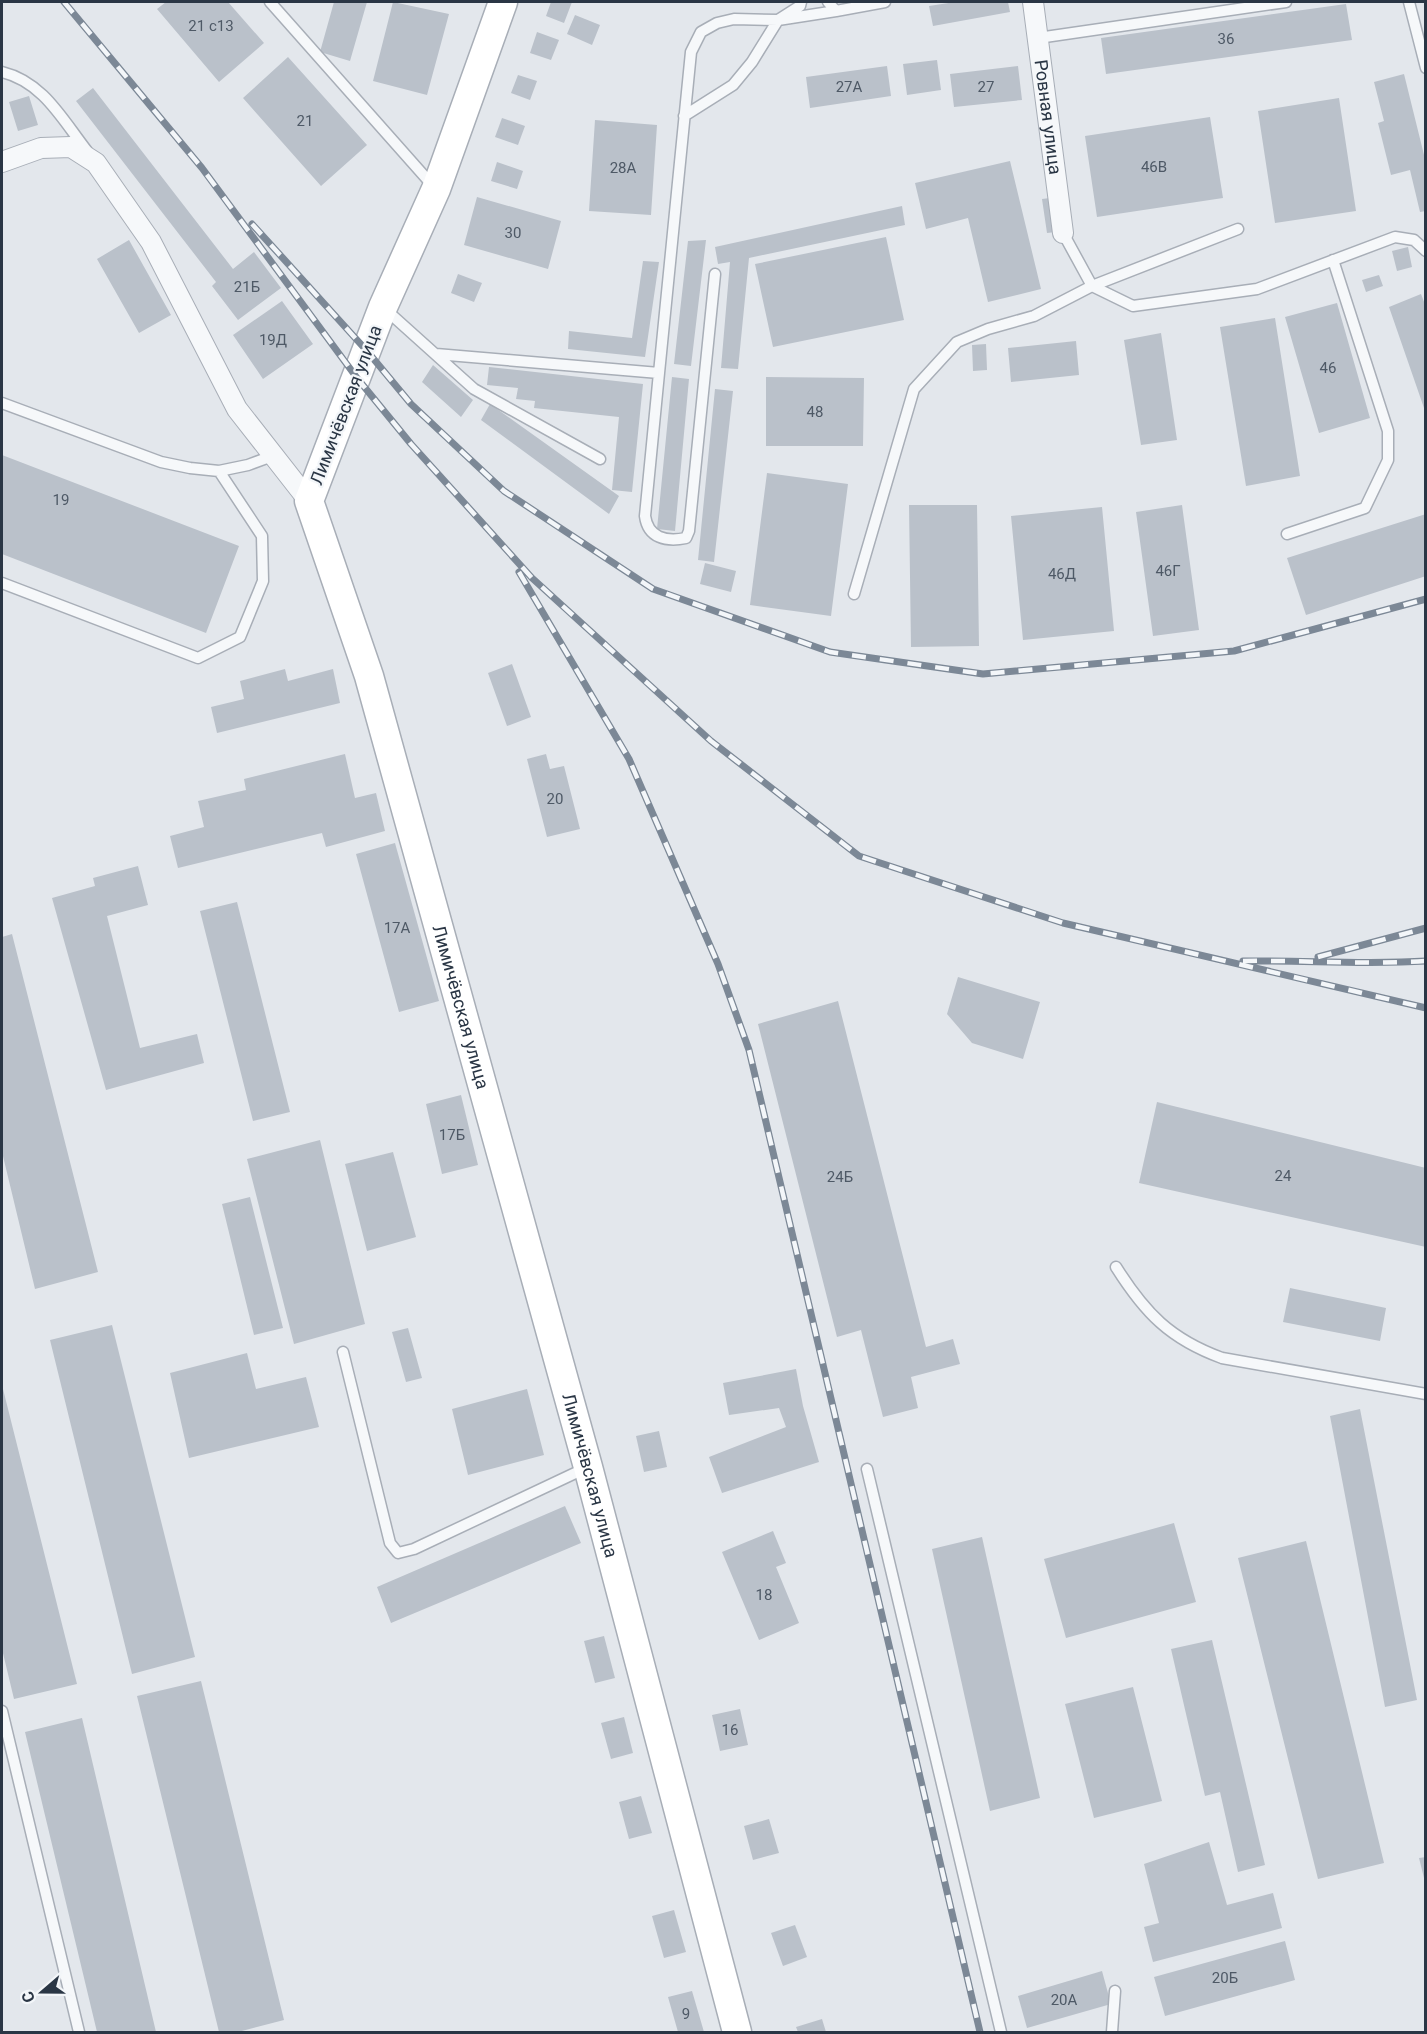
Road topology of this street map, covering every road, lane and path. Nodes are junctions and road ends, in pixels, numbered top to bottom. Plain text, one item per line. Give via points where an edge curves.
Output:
1 (270, 2) edge
2 (503, 2) edge
3 (801, 2) edge
4 (828, 2) edge
5 (885, 2) edge
6 (1033, 2) edge
7 (1286, 2) edge
8 (1409, 2) edge
9 (836, 11) junction
10 (778, 20) junction
11 (1421, 31) edge
12 (1038, 38) junction
13 (1425, 68) edge
14 (2, 72) edge
15 (684, 116) junction
16 (2, 162) edge
17 (96, 163) junction
18 (436, 189) junction
19 (1238, 229) dead end
20 (1063, 233) joint
21 (1425, 251) edge
22 (1333, 260) junction
23 (715, 274) dead end
24 (1092, 286) junction
25 (383, 307) junction
26 (436, 354) junction
27 (658, 373) junction
28 (2, 403) edge
29 (275, 455) junction
30 (600, 459) dead end
31 (219, 471) junction
32 (309, 501) junction
33 (1287, 534) dead end
34 (2, 583) edge
35 (854, 594) dead end
36 (1116, 1267) dead end
37 (343, 1352) dead end
38 (1425, 1394) edge
39 (588, 1467) junction
40 (867, 1469) dead end
41 (2, 1711) edge
42 (1115, 1991) dead end
43 (80, 2032) edge
44 (737, 2032) edge
45 (1001, 2032) edge
46 (1112, 2032) edge

1 - 18 lane
2 - 18 main road, Лимичёвская улица
3 - 10 lane
4 - 9 lane
5 - 9 lane
6 - 12 street, Ровная улица
7 - 12 lane
8 - 11 lane
9 - 10 lane
10 - 15 lane via 733,85
10 - 15 lane via 734,19 701,32 691,52
11 - 13 lane
12 - 20 street, Ровная улица
14 - 17 lane via 39,88
15 - 27 lane
16 - 17 street via 41,148 71,147
17 - 29 street via 152,242 237,409
18 - 25 main road, Лимичёвская улица
19 - 24 lane
20 - 24 lane
21 - 22 lane via 1414,240 1395,237
22 - 24 lane via 1257,289 1132,306
22 - 33 lane via 1388,431 1388,460 1365,508
23 - 27 lane via 689,531 686,538 675,540 656,536 647,528 645,516
24 - 35 lane via 1034,316 957,342 914,389
25 - 26 lane
25 - 32 main road, Лимичёвская улица
26 - 27 lane
26 - 30 lane via 474,389
28 - 31 lane via 161,462
29 - 31 lane
29 - 32 street
31 - 34 lane via 262,536 263,581 240,637 198,658
32 - 39 main road, Лимичёвская улица via 369,676
36 - 38 lane via 1158,1322 1192,1347 1222,1358
37 - 39 lane via 390,1544 398,1553
39 - 44 main road, Лимичёвская улица
40 - 45 lane
41 - 43 lane
42 - 46 lane

